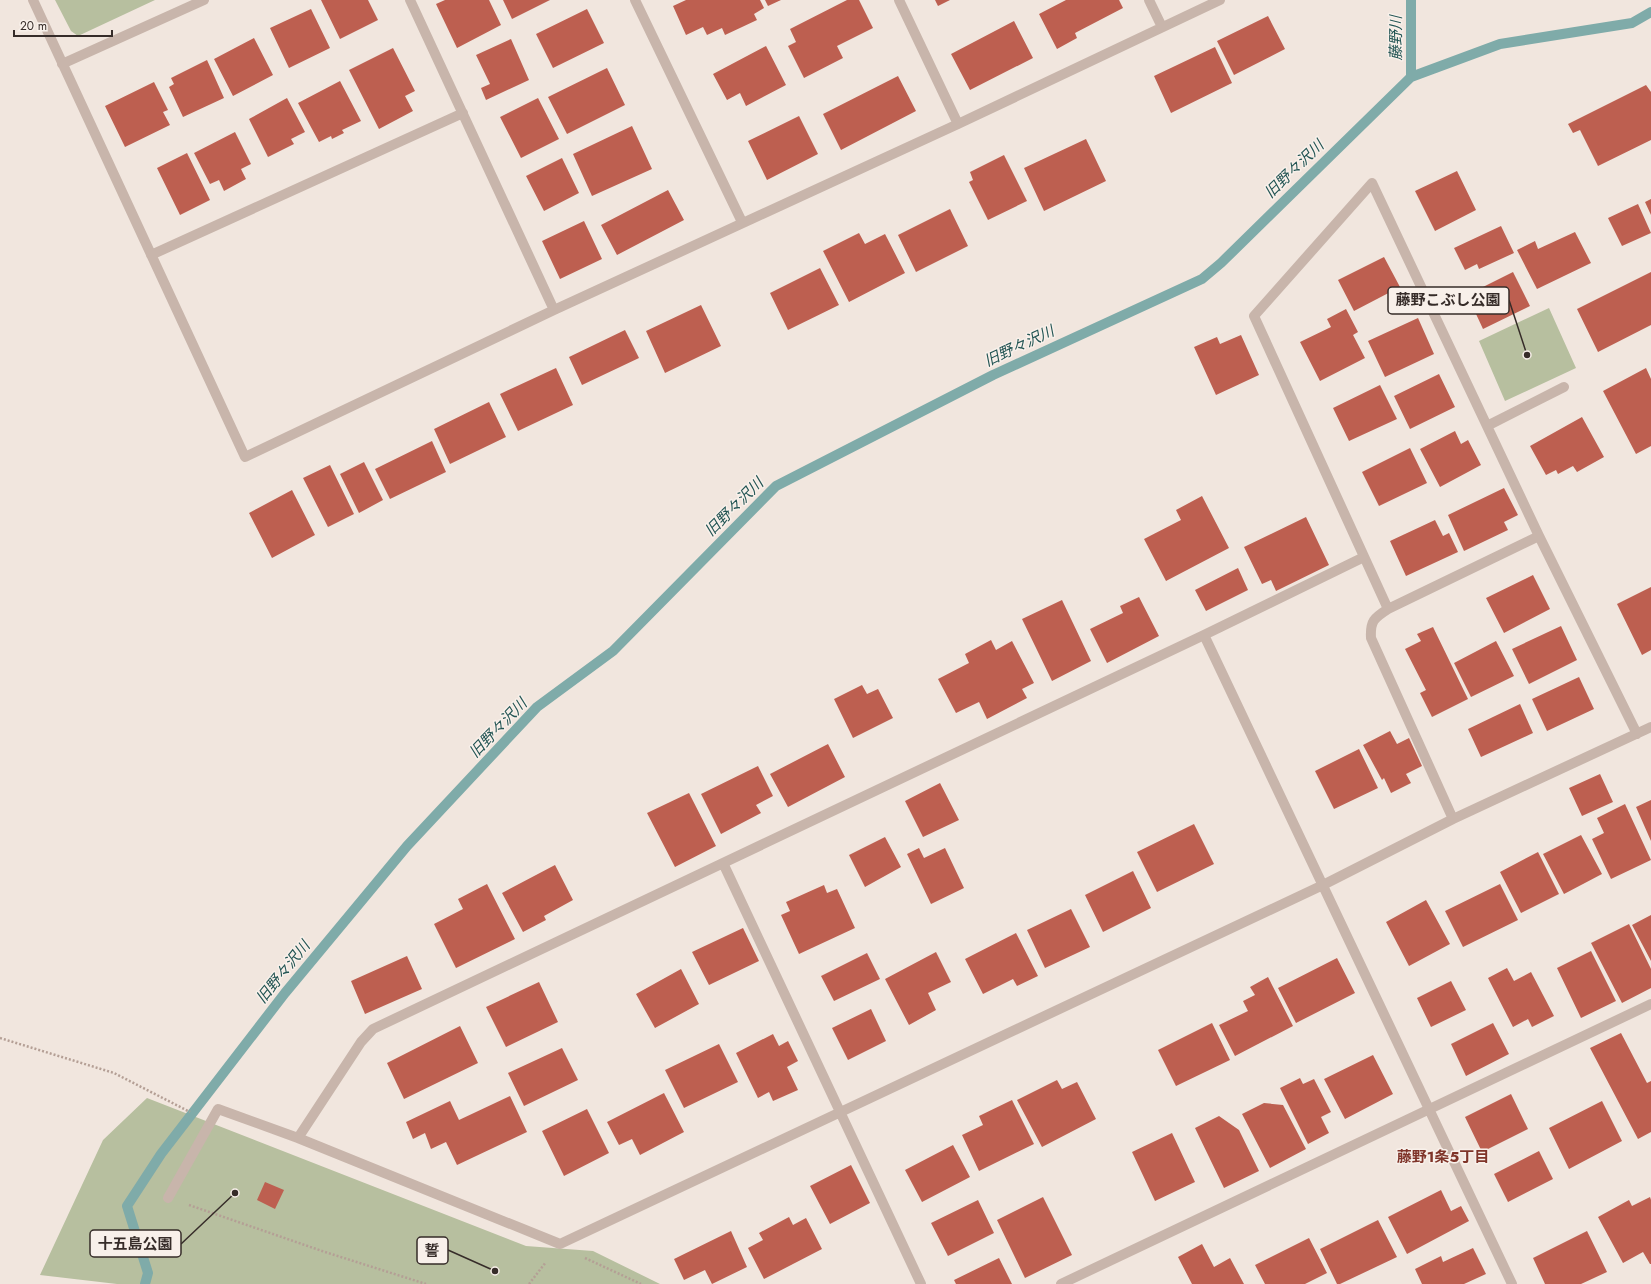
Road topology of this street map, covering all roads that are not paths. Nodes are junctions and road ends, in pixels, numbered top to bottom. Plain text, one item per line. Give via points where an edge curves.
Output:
1 (32, 0) edge
2 (204, 0) edge
3 (410, 0) edge
4 (635, 0) edge
5 (899, 0) edge
6 (1150, 0) edge
7 (1220, 0) edge
8 (1162, 27) junction
9 (62, 64) junction
10 (463, 113) junction
11 (958, 124) junction
12 (742, 222) junction
13 (151, 255) junction
14 (554, 310) junction
15 (1564, 388) dead end
16 (1487, 426) junction
17 (1539, 536) junction
18 (1364, 557) junction
19 (1388, 610) junction
20 (1204, 635) junction
21 (1651, 727) edge
22 (1637, 734) junction
23 (1454, 819) junction
24 (723, 863) junction
25 (1323, 885) junction
26 (1651, 1004) edge
27 (1429, 1110) junction
28 (839, 1113) junction
29 (298, 1138) junction
30 (168, 1198) road end
31 (921, 1284) edge
32 (1061, 1284) edge
33 (1512, 1284) edge

1 - 9 street
2 - 9 street
3 - 10 street
4 - 12 street
5 - 11 street
6 - 8 street
7 - 8 street
8 - 11 street
9 - 13 street
10 - 13 street
10 - 14 street
11 - 12 street
12 - 14 street
13 - 14 street via 245,457
15 - 16 street
16 - 17 street
16 - 18 street via 1372,183 1254,316
17 - 19 street
17 - 22 street
18 - 19 street
18 - 20 street
19 - 23 street via 1376,617 1370,627 1371,638
20 - 24 street
20 - 25 street
21 - 22 street
22 - 23 street
23 - 25 street
24 - 28 street
24 - 29 street via 373,1029 361,1042
25 - 27 street
25 - 28 street
26 - 27 street
27 - 32 street
27 - 33 street
28 - 29 street via 560,1244
28 - 31 street
29 - 30 street via 218,1109

